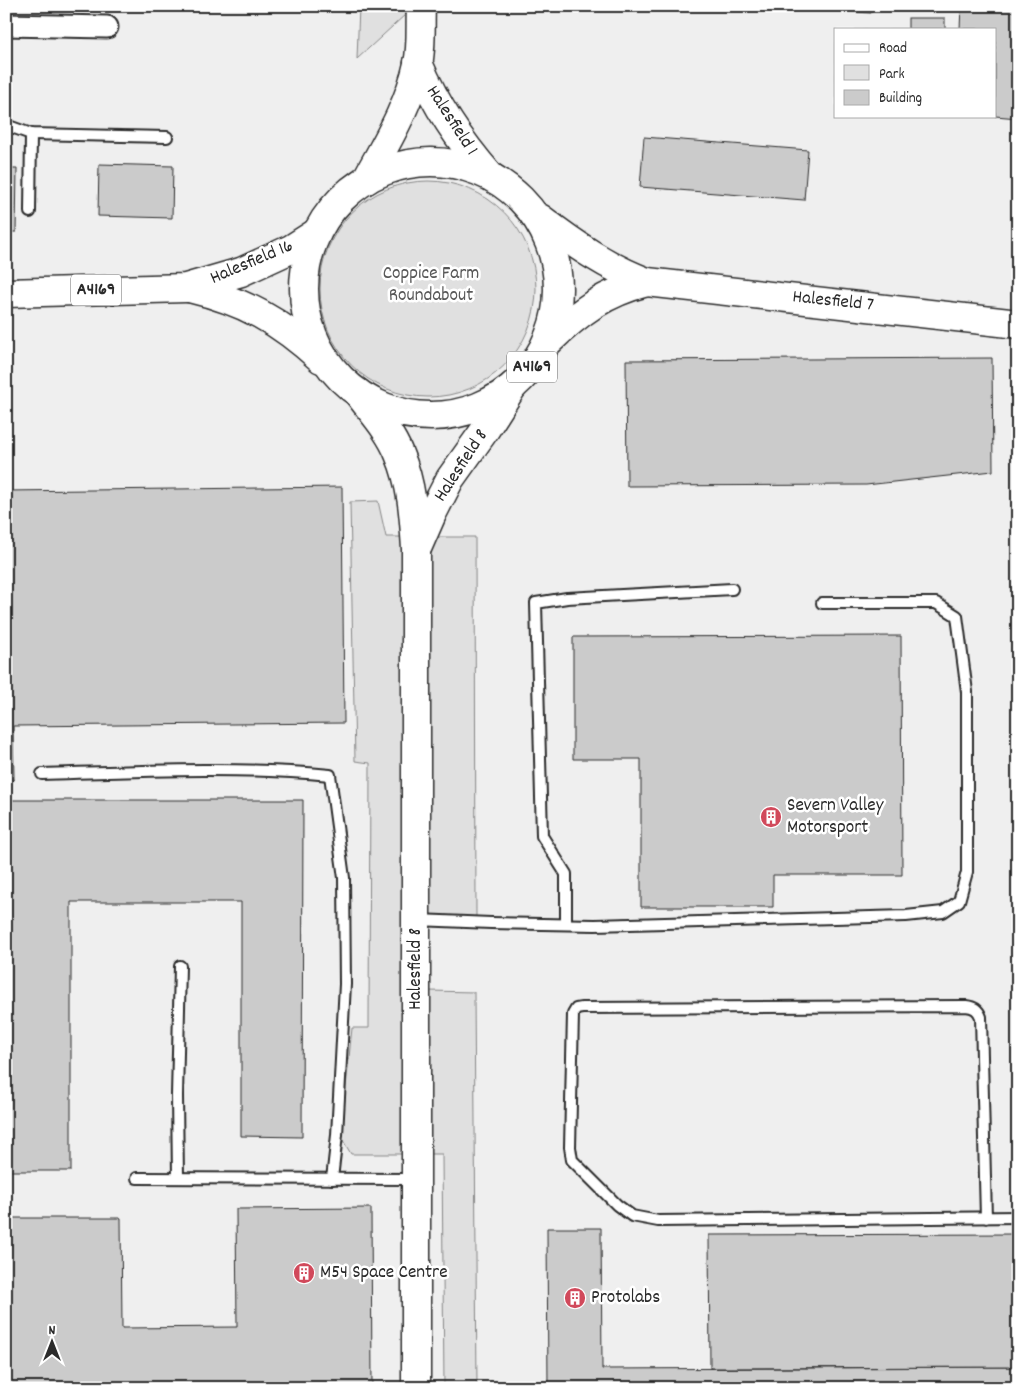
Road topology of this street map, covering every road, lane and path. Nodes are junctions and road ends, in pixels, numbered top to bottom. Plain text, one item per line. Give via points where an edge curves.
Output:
1 (421, 6) edge
2 (6, 25) edge
3 (107, 27) dead end
4 (418, 63) junction
5 (6, 125) edge
6 (31, 134) junction
7 (167, 137) dead end
8 (490, 176) junction
9 (366, 180) junction
10 (30, 212) dead end
11 (535, 215) junction
12 (316, 233) junction
13 (647, 282) junction
14 (186, 288) junction
15 (6, 293) edge
16 (1018, 324) edge
17 (547, 343) junction
18 (335, 372) junction
19 (513, 386) junction
20 (358, 392) junction
21 (416, 549) junction
22 (732, 589) dead end
23 (822, 603) dead end
24 (42, 774) dead end
25 (416, 920) junction
26 (566, 924) junction
27 (180, 966) dead end
28 (137, 1178) dead end
29 (178, 1178) junction
30 (332, 1179) junction
31 (416, 1179) junction
32 (986, 1218) junction
33 (1018, 1218) edge
34 (416, 1388) edge

1 - 4 main road, Halesfield 1
2 - 3 street
4 - 8 main road, Halesfield 1 via 440,110
4 - 9 main road, Halesfield 1 via 404,108
5 - 6 lane
6 - 7 lane
6 - 10 lane
8 - 9 main road, A4169 via 449,162 406,164
8 - 11 main road, A4169 via 515,192
9 - 12 main road, A4169 via 337,203
11 - 13 main road, Halesfield 7 via 570,242 620,271
11 - 17 main road, A4169 via 551,245 558,278 557,311
12 - 14 main road, Halesfield 16 via 265,262
12 - 18 main road, A4169 via 305,268 305,306 315,341
13 - 16 main road, Halesfield 7
13 - 17 main road, Halesfield 7 via 613,293 591,305
14 - 15 main road, Halesfield 16 / A4169
14 - 18 main road, Halesfield 16 via 214,294 259,313 306,345
17 - 19 main road, A4169
18 - 20 main road, A4169
19 - 20 main road, A4169 via 477,408 436,416 395,411
19 - 21 main road, Halesfield 8 via 450,479
20 - 21 main road, Halesfield 8 via 399,453 412,500
21 - 25 main road, Halesfield 8
22 - 26 lane via 567,598 536,603 542,836 566,874
23 - 26 lane via 936,603 957,616 967,692 967,872 959,900 943,912 906,916
24 - 30 lane via 206,770 330,775 344,878 345,975
25 - 26 lane
25 - 31 main road, Halesfield 8
27 - 29 lane
28 - 29 lane
29 - 30 lane
30 - 31 lane
31 - 34 main road, Halesfield 8
32 - 32 lane via 658,1221 632,1216 572,1160 573,1014 582,1008 973,1007 981,1017
32 - 33 lane

